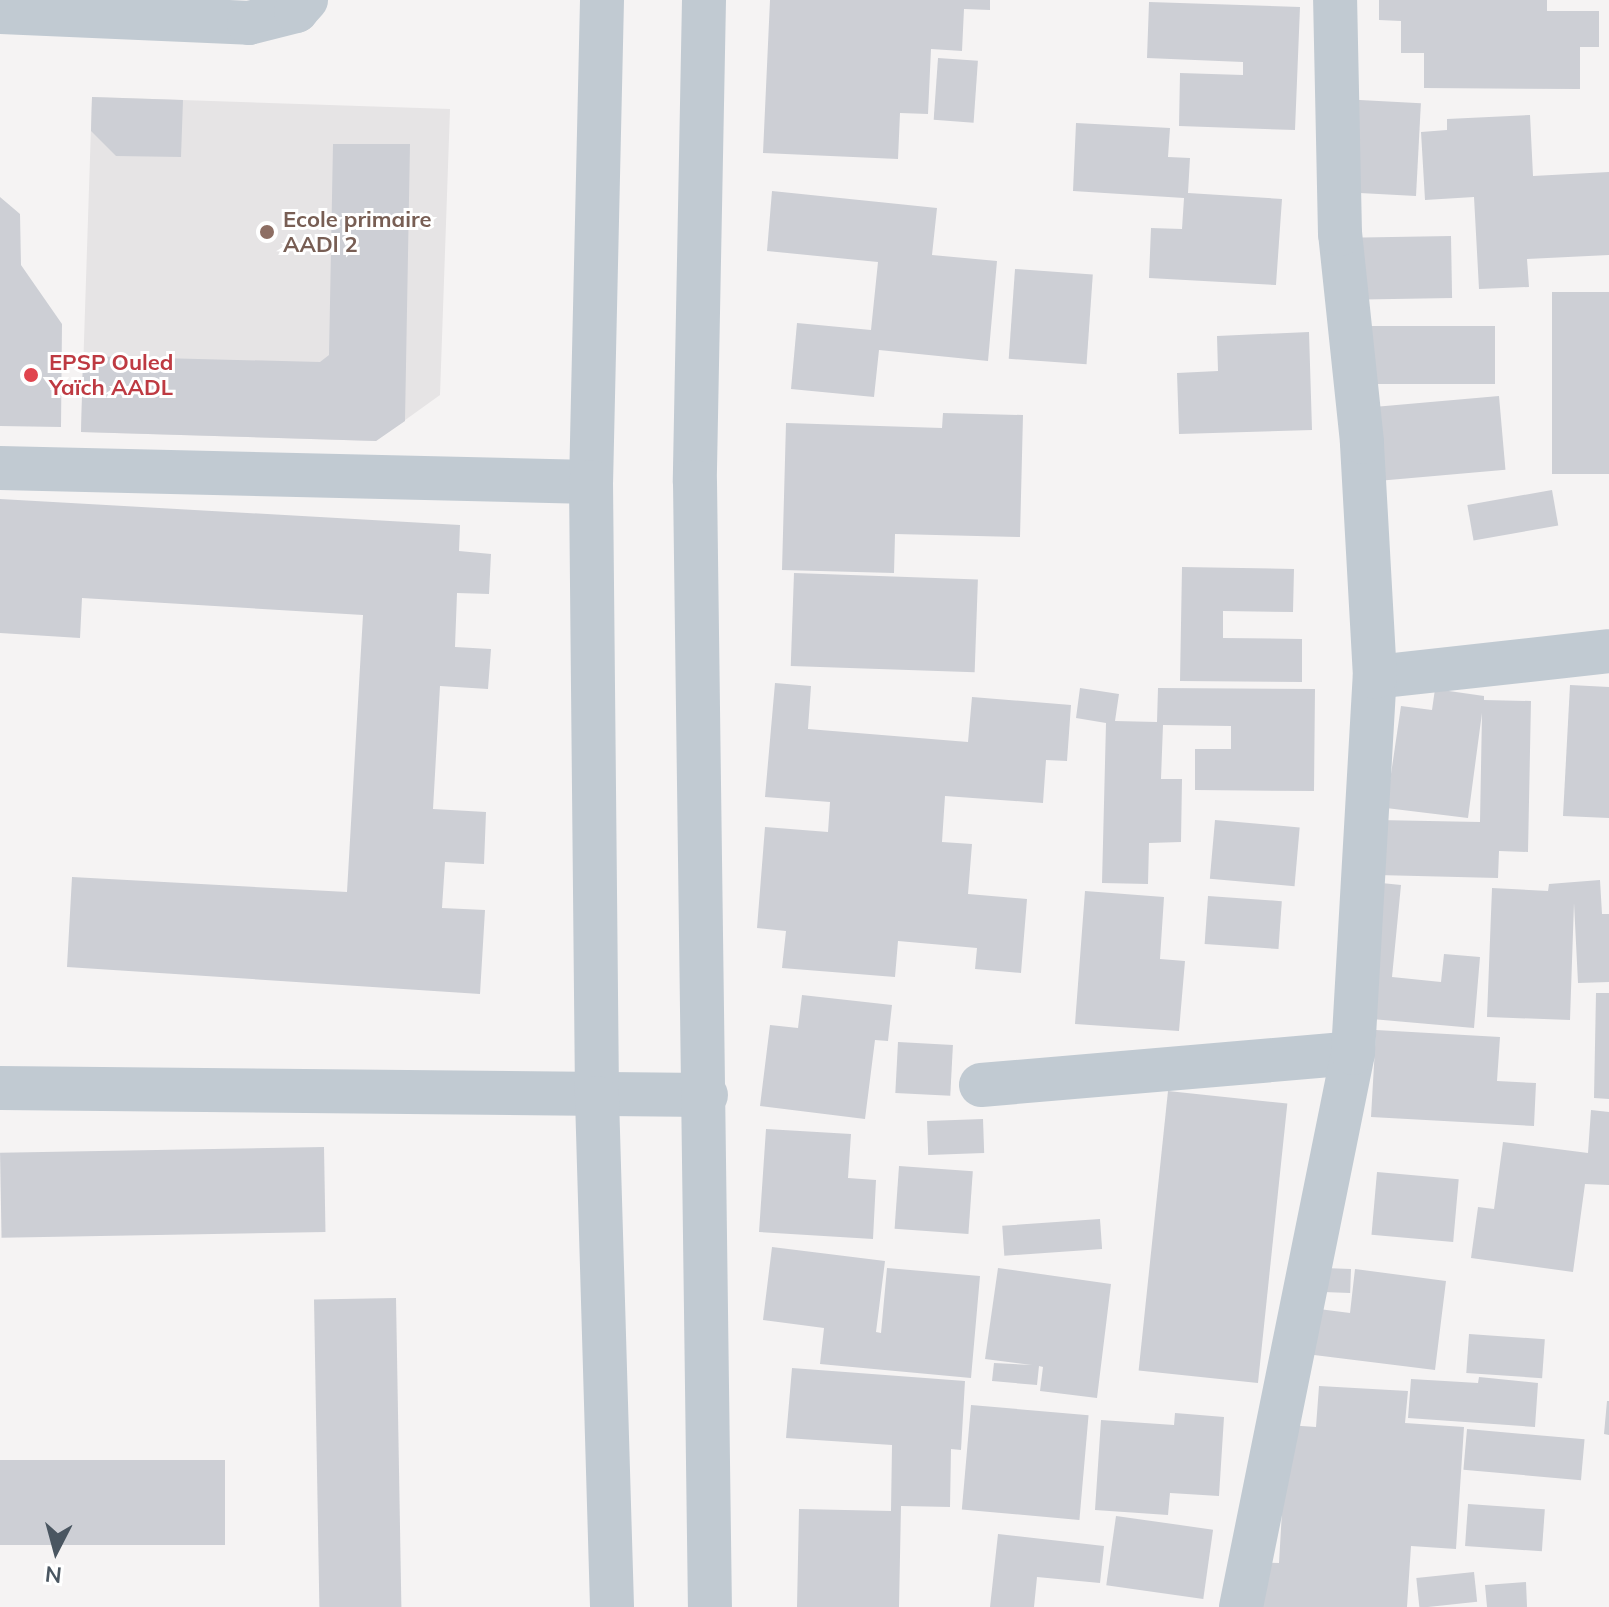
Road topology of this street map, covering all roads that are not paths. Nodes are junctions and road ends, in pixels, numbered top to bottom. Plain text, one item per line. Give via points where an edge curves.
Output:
1 (306, 0) edge
2 (602, 0) edge
3 (704, 0) edge
4 (1335, 0) edge
5 (0, 12) edge
6 (0, 468) edge
7 (591, 482) junction
8 (1609, 651) edge
9 (1375, 677) junction
10 (1353, 1053) junction
11 (981, 1085) dead end
12 (0, 1088) edge
13 (706, 1095) junction
14 (597, 1098) junction
15 (612, 1607) edge
16 (710, 1607) edge
17 (1241, 1607) edge

1 - 5 street via 296,11 249,23
2 - 7 street
3 - 13 street via 695,482
4 - 9 street via 1340,234 1362,442
6 - 7 street
7 - 14 street
8 - 9 street
9 - 10 street
10 - 11 street
10 - 17 street
12 - 14 street
13 - 14 street
13 - 16 street
14 - 15 street

